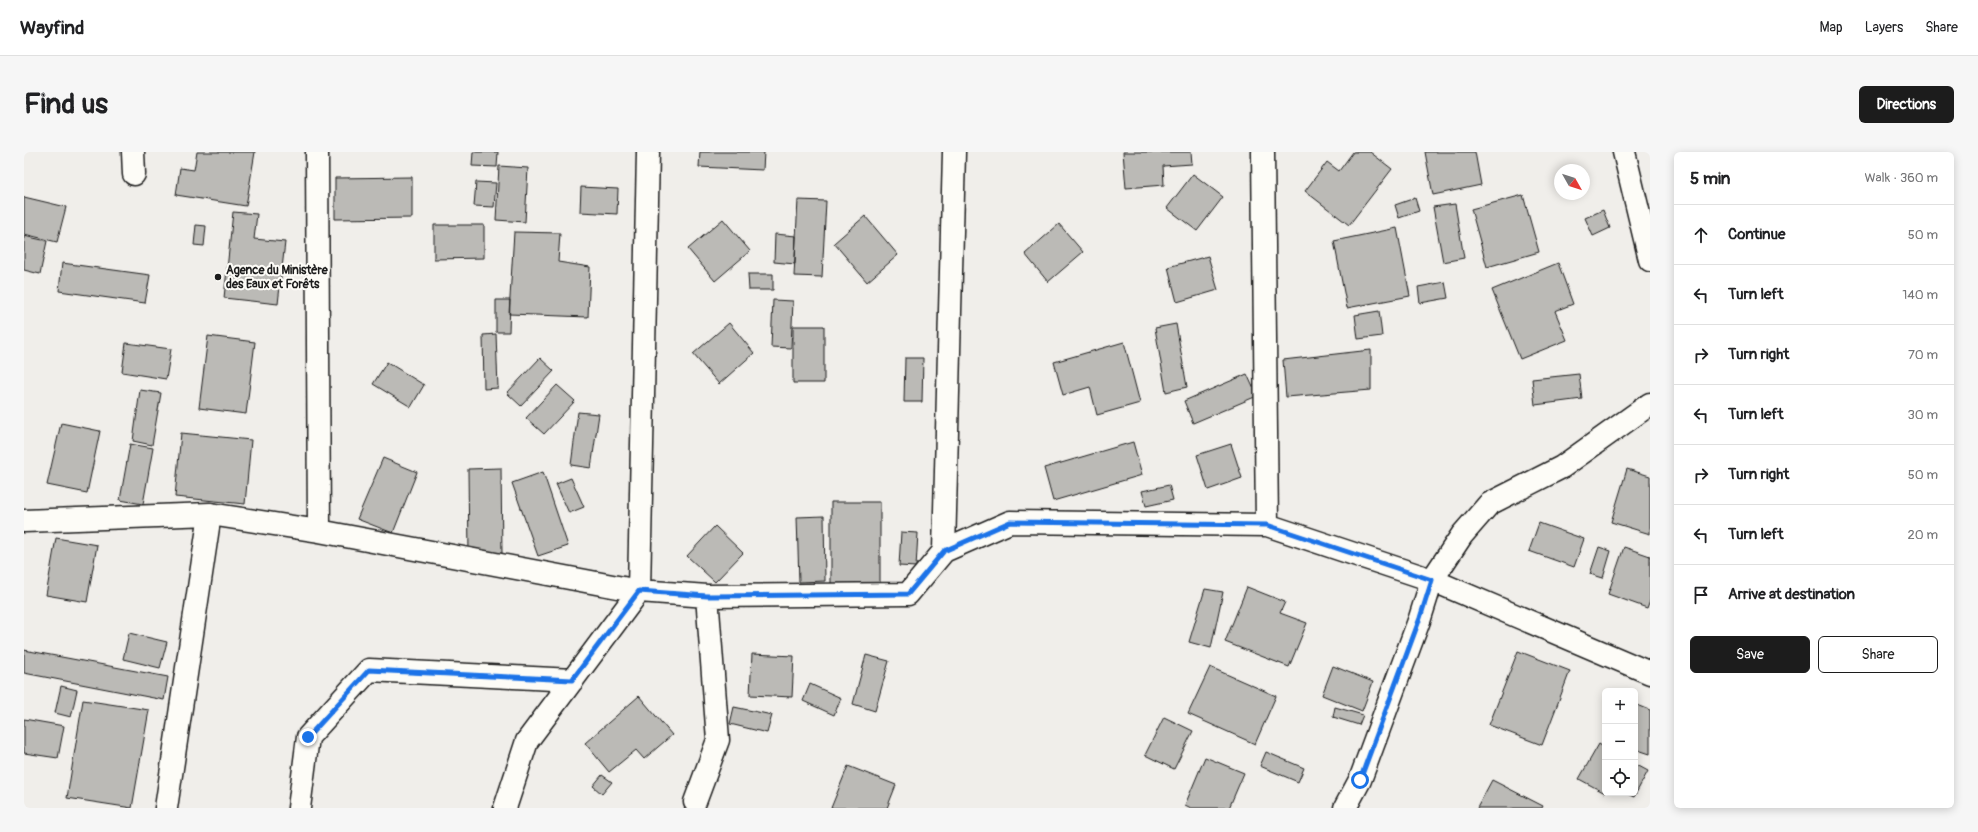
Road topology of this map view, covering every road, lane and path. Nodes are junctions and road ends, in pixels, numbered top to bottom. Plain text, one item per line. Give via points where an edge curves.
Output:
1 (133, 152) edge
2 (317, 152) edge
3 (648, 152) edge
4 (954, 152) edge
5 (1263, 152) edge
6 (1624, 152) edge
7 (134, 174) dead end
8 (1650, 260) edge
9 (1650, 404) edge
10 (210, 514) junction
11 (24, 521) edge
12 (1267, 525) junction
13 (320, 531) junction
14 (944, 551) junction
15 (1432, 580) junction
16 (639, 591) junction
17 (707, 596) junction
18 (1650, 673) edge
19 (572, 680) junction
20 (695, 802) dead end
21 (166, 808) edge
22 (298, 808) edge
23 (505, 808) edge
24 (1345, 808) edge

1 - 7 street
2 - 13 street
3 - 16 street
4 - 14 street
5 - 12 street
6 - 8 street
9 - 15 street via 1562,467 1489,504 1462,535
10 - 11 street
10 - 13 street
10 - 21 street
12 - 14 street via 1010,522
12 - 15 street
13 - 16 street
14 - 17 street via 908,594
15 - 18 street
15 - 24 street via 1360,780
16 - 17 street
16 - 19 street
17 - 20 street via 718,740
19 - 22 street via 369,670 308,737
19 - 23 street via 526,741

